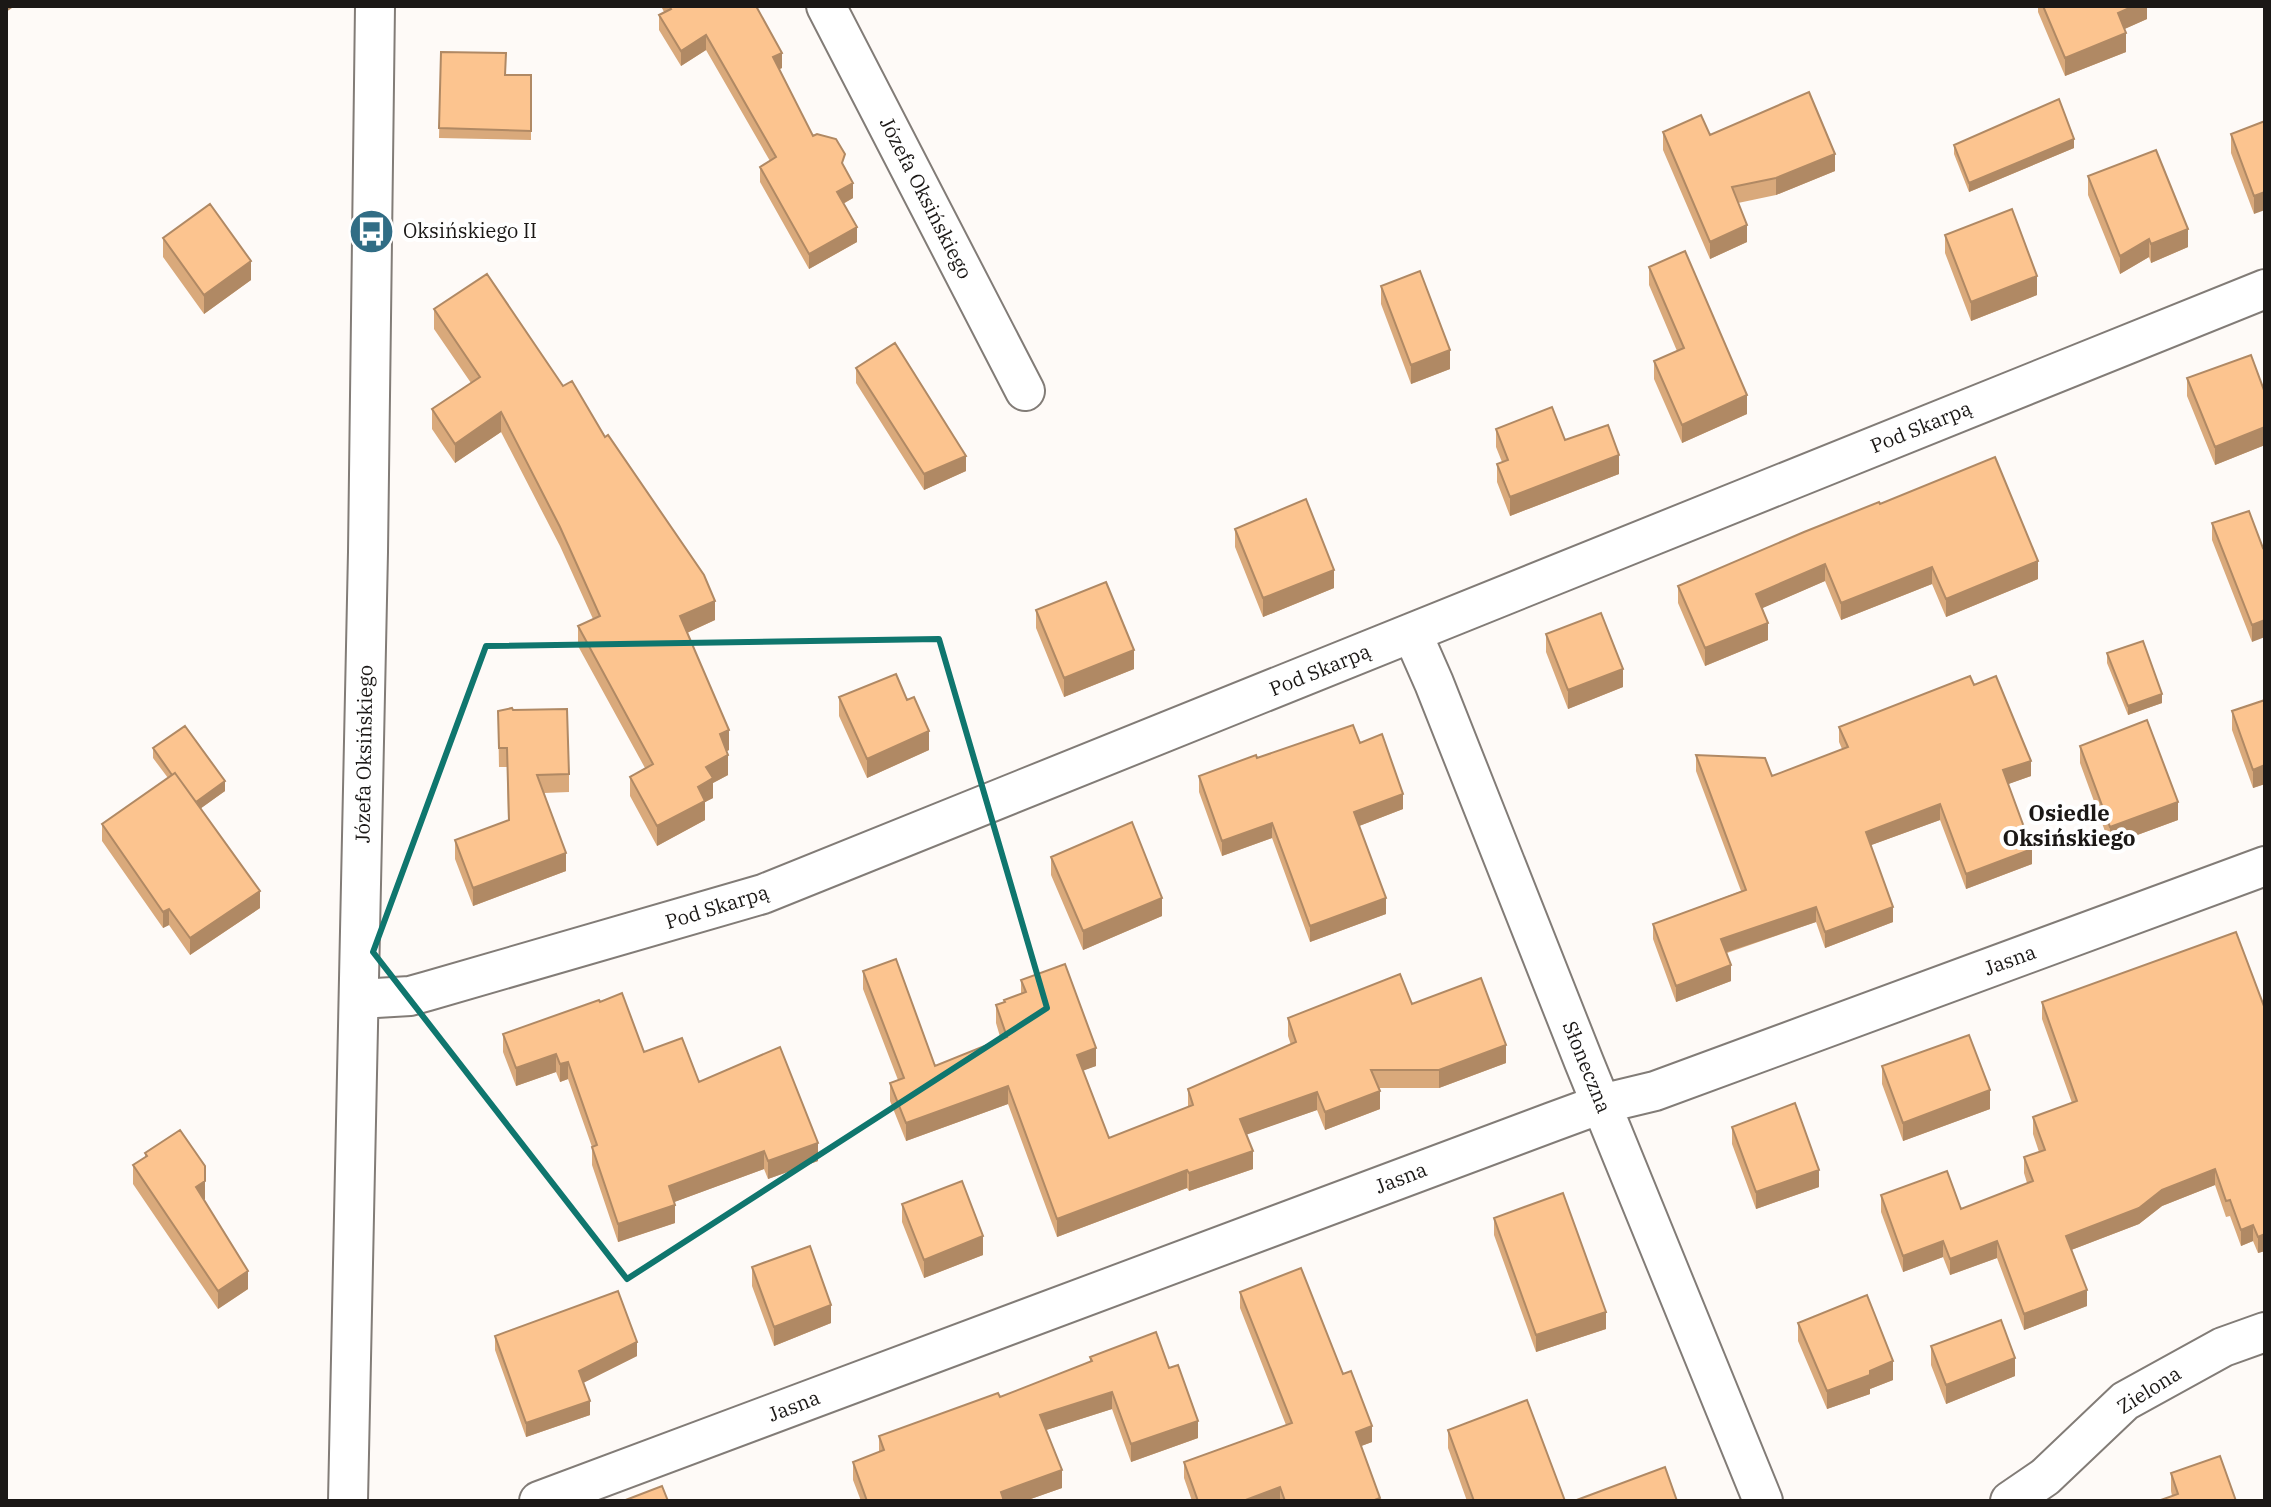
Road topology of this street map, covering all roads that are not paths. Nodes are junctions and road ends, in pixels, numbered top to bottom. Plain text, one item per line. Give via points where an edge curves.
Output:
1 (375, 6) edge
2 (826, 6) edge
3 (2265, 289) edge
4 (1025, 391) dead end
5 (1412, 633) junction
6 (2265, 866) edge
7 (359, 999) junction
8 (1601, 1104) junction
9 (2265, 1332) edge
10 (348, 1501) edge
11 (539, 1501) edge
12 (1763, 1501) edge
13 (2010, 1501) edge

1 - 7 street, Józefa Oksińskiego
2 - 4 street, Józefa Oksińskiego
3 - 5 street, Pod Skarpą
5 - 7 street, Pod Skarpą via 763,894 419,994
5 - 8 street, Słoneczna
6 - 8 street, Jasna via 1655,1091
7 - 10 street, Józefa Oksińskiego
8 - 11 street, Jasna
8 - 12 street, Słoneczna
9 - 13 street, Zielona via 2223,1347 2125,1401 2045,1477

